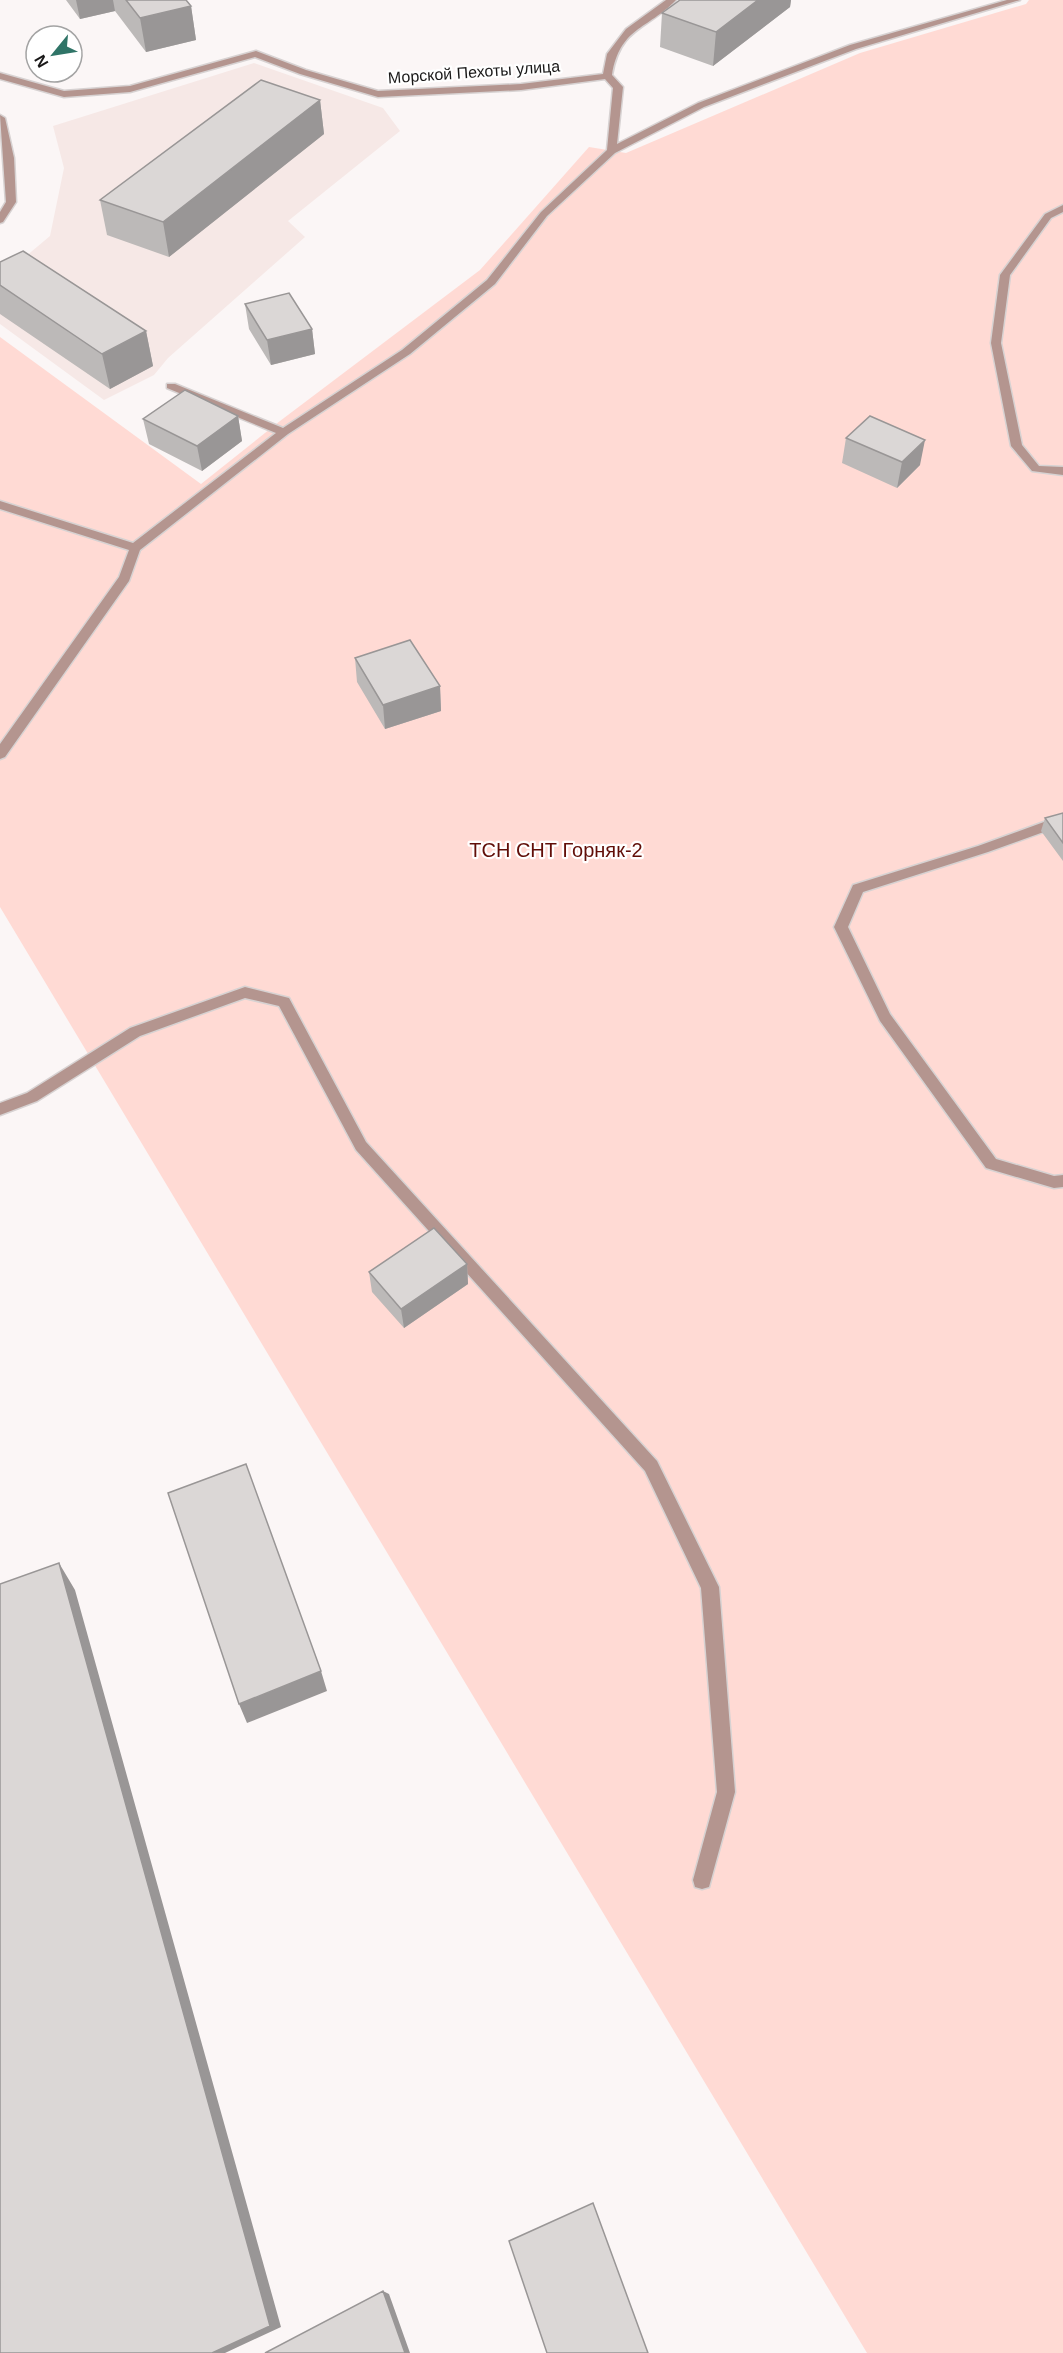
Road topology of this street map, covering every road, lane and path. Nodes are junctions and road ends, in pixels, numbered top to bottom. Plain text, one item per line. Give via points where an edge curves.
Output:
1 (672, 0) edge
2 (1016, 0) edge
3 (0, 76) edge
4 (607, 76) junction
5 (0, 118) edge
6 (612, 151) junction
7 (1063, 207) edge
8 (0, 220) edge
9 (171, 386) dead end
10 (284, 432) junction
11 (1063, 471) edge
12 (0, 505) edge
13 (135, 548) junction
14 (0, 754) edge
15 (1063, 820) edge
16 (0, 1109) edge
17 (1063, 1181) edge
18 (702, 1880) dead end

1 - 4 street via 630,31 611,54
2 - 6 street via 853,47 701,105
3 - 4 street, Морской Пехоты улица via 64,94 119,90 256,54 378,94 521,87
4 - 6 street via 618,87
5 - 8 street via 9,158 11,202
6 - 10 street via 544,214 491,282 406,352
7 - 11 street via 1048,216 1005,275 996,343 1017,446 1036,469
9 - 10 street
10 - 13 street
12 - 13 street
13 - 14 street via 125,578
15 - 17 street via 858,889 841,927 885,1017 991,1164 1054,1182
16 - 18 street via 32,1096 135,1032 245,992 284,1002 360,1146 651,1466 710,1587 726,1792

